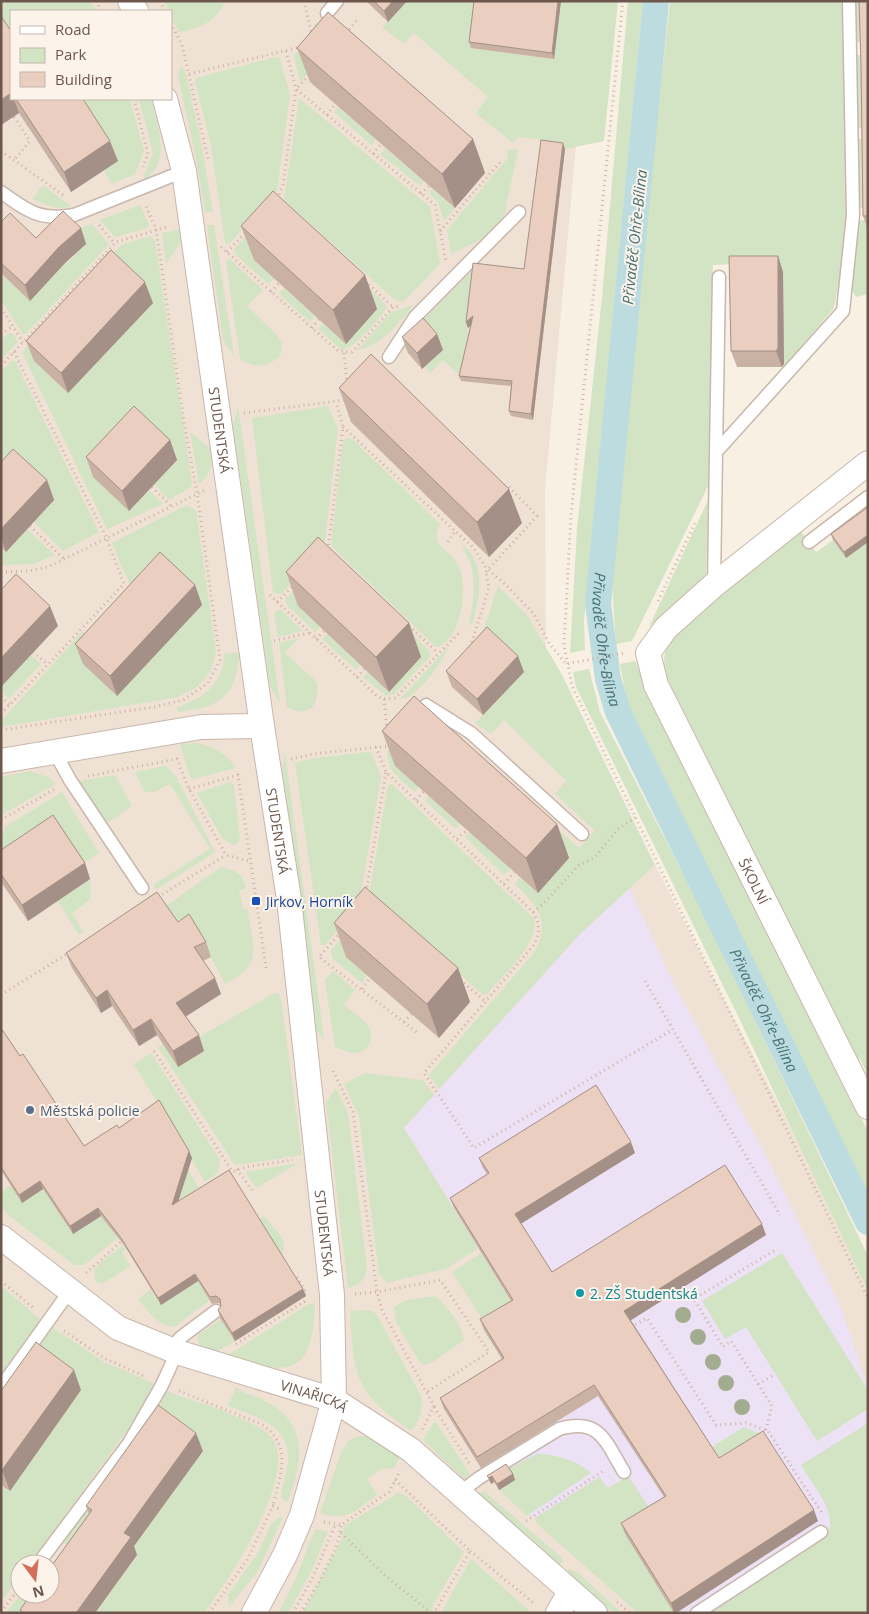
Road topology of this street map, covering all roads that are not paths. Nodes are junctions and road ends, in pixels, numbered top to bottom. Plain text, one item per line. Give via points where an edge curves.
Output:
1 (337, 1) edge
2 (849, 1) edge
3 (327, 13) edge
4 (165, 100) edge
5 (184, 171) junction
6 (1, 192) edge
7 (519, 212) dead end
8 (719, 277) dead end
9 (389, 357) dead end
10 (716, 452) junction
11 (868, 463) edge
12 (868, 497) edge
13 (809, 542) dead end
14 (714, 585) junction
15 (426, 705) edge
16 (262, 726) junction
17 (54, 751) junction
18 (8, 760) edge
19 (582, 834) dead end
20 (142, 888) dead end
21 (868, 1107) edge
22 (1, 1237) edge
23 (75, 1284) junction
24 (216, 1311) edge
25 (174, 1351) junction
26 (1, 1387) edge
27 (334, 1400) junction
28 (621, 1466) road end
29 (459, 1493) junction
30 (821, 1532) road end
31 (46, 1554) edge
32 (570, 1592) junction
33 (548, 1609) edge
34 (254, 1613) edge
35 (595, 1613) edge
36 (697, 1613) edge

1 - 3 lane
2 - 10 lane via 853,215 843,311
4 - 5 street, STUDENTSKÁ
5 - 6 lane via 86,211 57,218 38,215
5 - 16 street, STUDENTSKÁ
7 - 9 lane via 415,317
8 - 10 lane
10 - 14 lane
11 - 14 street
12 - 13 lane
14 - 21 street, ŠKOLNÍ via 641,652
15 - 19 lane via 471,733
16 - 17 street via 201,728
16 - 27 street, STUDENTSKÁ via 289,899 321,1296
17 - 18 street
17 - 20 lane
22 - 23 street, VINAŘICKÁ
23 - 25 street, VINAŘICKÁ via 118,1328
23 - 26 lane
24 - 25 lane via 180,1338
25 - 27 street, VINAŘICKÁ
25 - 31 lane via 162,1384 129,1444
27 - 29 street, VINAŘICKÁ via 411,1450
27 - 34 street, STUDENTSKÁ via 302,1515
28 - 29 lane via 599,1433 588,1426 573,1425 559,1429
29 - 32 street, VINAŘICKÁ
30 - 36 lane
32 - 33 street
32 - 35 street, VINAŘICKÁ

